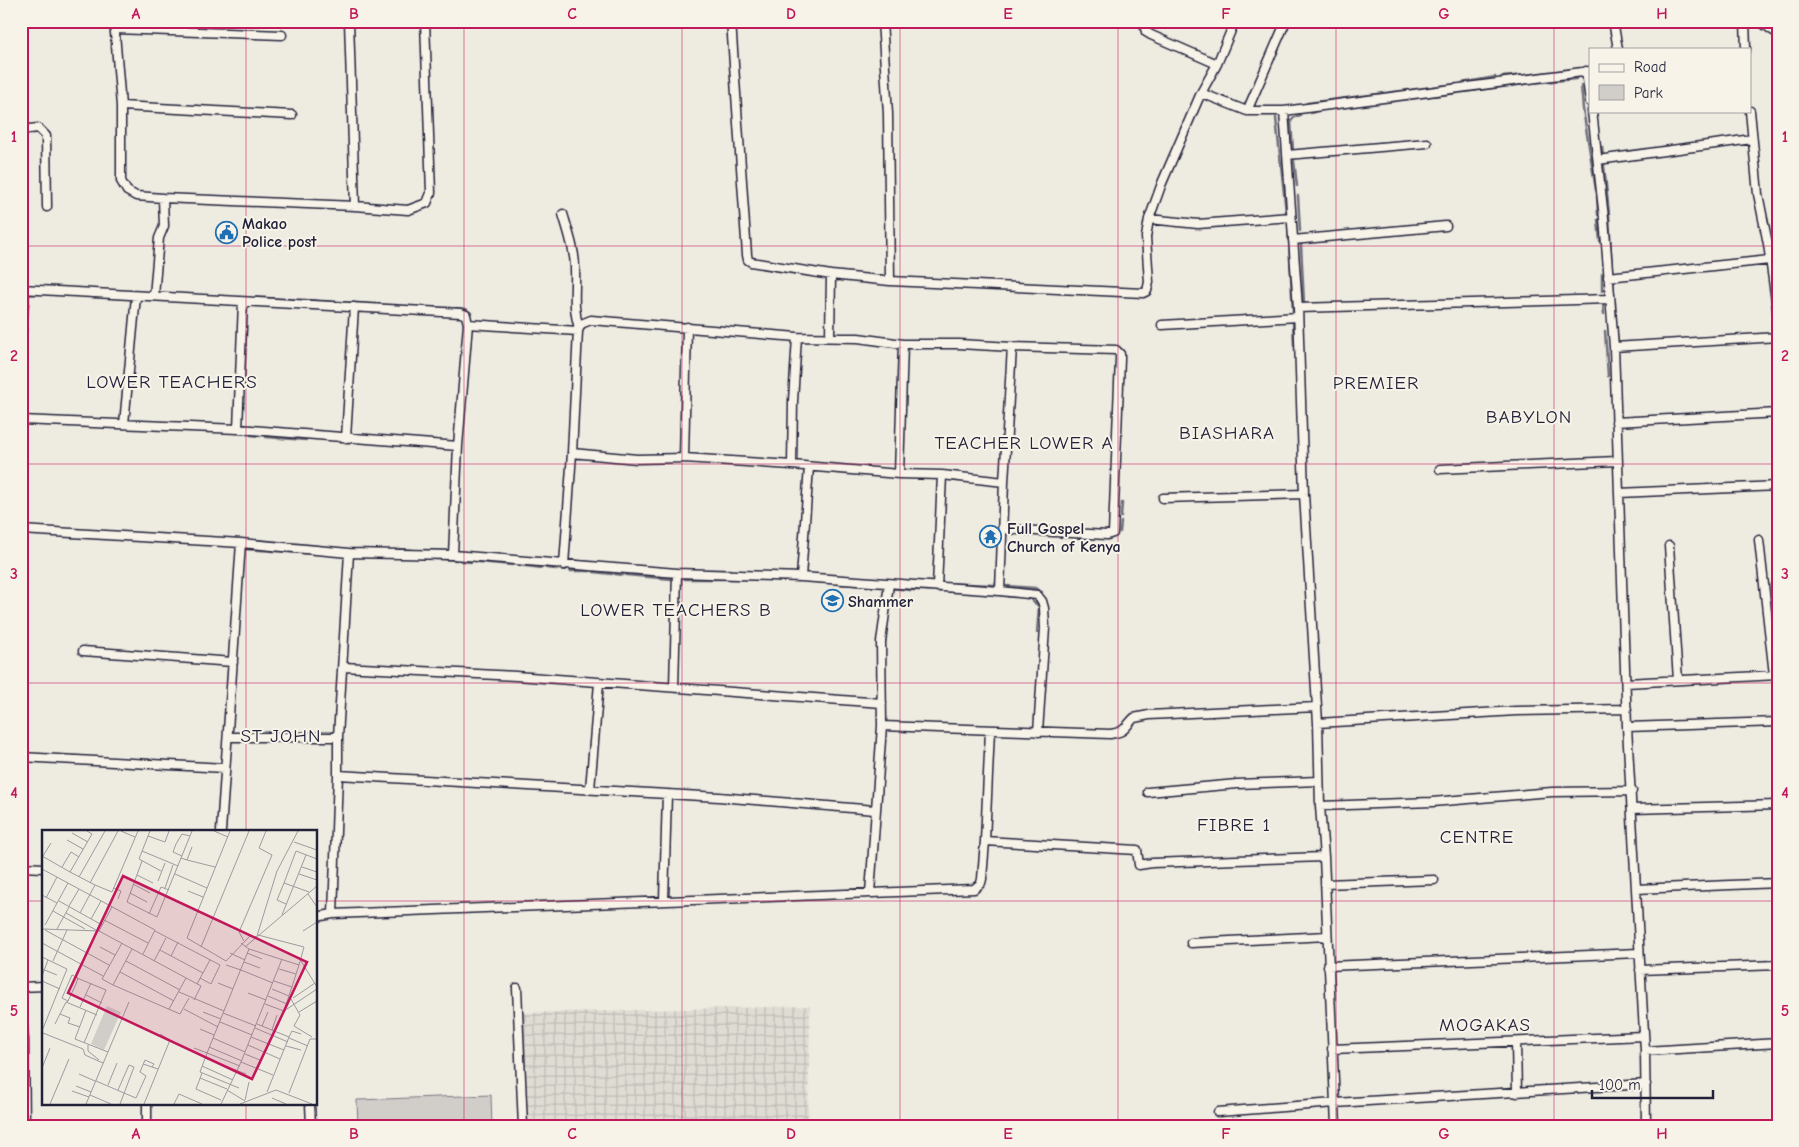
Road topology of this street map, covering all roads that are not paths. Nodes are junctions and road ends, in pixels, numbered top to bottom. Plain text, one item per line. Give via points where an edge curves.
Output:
1 (348, 21) edge
2 (424, 21) edge
3 (732, 21) edge
4 (882, 21) edge
5 (1143, 21) edge
6 (1235, 21) edge
7 (1286, 21) edge
8 (1614, 21) edge
9 (1745, 21) edge
10 (1759, 21) edge
11 (114, 25) edge
12 (1778, 34) edge
13 (282, 35) dead end
14 (1618, 48) edge
15 (1746, 48) edge
16 (1217, 64) junction
17 (1588, 71) edge
18 (1589, 86) edge
19 (1201, 93) junction
20 (121, 106) junction
21 (1247, 111) junction
22 (1284, 111) junction
23 (1592, 112) edge
24 (1750, 112) edge
25 (292, 115) dead end
26 (21, 130) edge
27 (1752, 139) junction
28 (1426, 143) dead end
29 (1287, 155) junction
30 (1598, 160) junction
31 (163, 198) junction
32 (355, 206) junction
33 (47, 207) dead end
34 (563, 214) dead end
35 (1291, 217) junction
36 (1149, 219) junction
37 (1446, 226) dead end
38 (1293, 240) junction
39 (1770, 260) junction
40 (831, 275) junction
41 (1608, 277) junction
42 (890, 281) junction
43 (1778, 282) edge
44 (23, 289) edge
45 (1773, 289) junction
46 (136, 296) junction
47 (154, 296) junction
48 (1609, 299) junction
49 (243, 302) junction
50 (354, 307) junction
51 (1298, 312) junction
52 (1778, 316) edge
53 (468, 324) junction
54 (1162, 325) dead end
55 (687, 327) junction
56 (579, 329) junction
57 (797, 337) junction
58 (830, 337) junction
59 (1778, 337) edge
60 (21, 339) edge
61 (903, 344) junction
62 (1614, 347) junction
63 (1012, 348) junction
64 (1778, 413) edge
65 (21, 420) edge
66 (1616, 422) junction
67 (124, 424) junction
68 (238, 429) junction
69 (346, 438) junction
70 (458, 446) junction
71 (572, 453) junction
72 (684, 458) junction
73 (1617, 461) junction
74 (792, 465) junction
75 (810, 467) junction
76 (1440, 469) dead end
77 (899, 474) junction
78 (942, 475) junction
79 (1004, 482) junction
80 (1778, 486) edge
81 (1619, 493) junction
82 (1304, 494) junction
83 (1163, 498) dead end
84 (1003, 529) junction
85 (21, 530) edge
86 (1759, 540) dead end
87 (241, 543) junction
88 (1669, 546) dead end
89 (349, 553) junction
90 (453, 555) junction
91 (564, 565) junction
92 (677, 574) junction
93 (801, 577) junction
94 (889, 584) junction
95 (937, 587) junction
96 (1000, 591) junction
97 (83, 650) dead end
98 (232, 662) junction
99 (343, 667) junction
100 (1776, 675) edge
101 (1678, 680) junction
102 (599, 683) junction
103 (1626, 683) junction
104 (674, 687) junction
105 (882, 703) junction
106 (1317, 708) junction
107 (1627, 709) junction
108 (1318, 722) junction
109 (1778, 722) edge
110 (882, 726) junction
111 (1627, 728) junction
112 (990, 730) junction
113 (1038, 732) junction
114 (229, 737) junction
115 (338, 738) junction
116 (21, 757) edge
117 (225, 768) junction
118 (338, 775) junction
119 (1319, 781) junction
120 (590, 789) junction
121 (1632, 791) junction
122 (1148, 792) dead end
123 (667, 794) junction
124 (1778, 804) edge
125 (1320, 806) junction
126 (1632, 809) junction
127 (875, 810) junction
128 (221, 830) edge
129 (986, 841) junction
130 (1324, 857) junction
131 (21, 867) edge
132 (42, 868) edge
133 (1434, 880) dead end
134 (1778, 883) edge
135 (1325, 884) junction
136 (1636, 889) junction
137 (870, 893) junction
138 (664, 900) junction
139 (333, 914) junction
140 (318, 917) edge
141 (1327, 936) junction
142 (1191, 943) dead end
143 (1639, 954) junction
144 (1778, 965) edge
145 (1328, 966) junction
146 (1640, 970) junction
147 (42, 986) edge
148 (21, 988) edge
149 (517, 988) dead end
150 (21, 1007) edge
151 (1644, 1036) junction
152 (1516, 1042) junction
153 (1778, 1043) edge
154 (1332, 1049) junction
155 (1646, 1052) junction
156 (1646, 1084) junction
157 (1517, 1093) junction
158 (1335, 1103) junction
159 (148, 1104) edge
160 (310, 1104) edge
161 (1218, 1112) dead end
162 (25, 1126) edge
163 (147, 1126) edge
164 (311, 1126) edge
165 (523, 1126) edge
166 (951, 1126) edge
167 (968, 1126) edge
168 (1336, 1126) edge
169 (1646, 1126) edge

1 - 32 street
2 - 32 street via 431,193 427,203 408,210
3 - 40 street via 748,260 756,264
4 - 42 street via 888,114
5 - 16 street via 1150,35
6 - 16 street
7 - 21 street
8 - 14 street
9 - 15 street
10 - 12 street
11 - 13 street
11 - 20 street
16 - 19 street
17 - 18 street
17 - 22 street
19 - 21 street
19 - 36 street
20 - 25 street
20 - 31 street via 121,181 126,192
21 - 22 street
22 - 29 street
23 - 30 street
24 - 27 street
26 - 33 street via 38,128 46,136
27 - 30 street
27 - 39 street
28 - 29 street
29 - 35 street
30 - 41 street
31 - 32 street
31 - 47 street via 164,226 159,238
34 - 56 street via 575,267 574,296
35 - 36 street via 1198,224
35 - 38 street
36 - 42 street via 1146,237 1149,282 1147,291 1143,293
37 - 38 street
38 - 51 street
39 - 41 street
39 - 45 street
40 - 42 street
40 - 58 street
41 - 48 street
43 - 45 street
44 - 46 street
44 - 60 street
45 - 52 street
46 - 47 street
46 - 67 street
47 - 49 street
48 - 51 street
48 - 62 street
49 - 50 street
49 - 68 street
50 - 53 street via 461,313 466,315
50 - 69 street
51 - 54 street
51 - 82 street
53 - 56 street
53 - 70 street
55 - 56 street via 592,320 586,321
55 - 57 street
55 - 72 street
56 - 71 street
57 - 58 street
57 - 74 street
58 - 61 street
59 - 62 street
61 - 63 street
61 - 77 street
62 - 66 street
63 - 79 street
63 - 84 street via 1116,350 1120,354 1114,524 1113,533 1107,535
64 - 66 street
65 - 67 street
66 - 73 street
67 - 68 street
68 - 69 street
69 - 70 street
70 - 90 street
71 - 72 street via 637,459
71 - 91 street
72 - 74 street
73 - 76 street
73 - 81 street
74 - 75 street
75 - 77 street
75 - 93 street
77 - 78 street
78 - 79 street
78 - 95 street
79 - 84 street
80 - 81 street
81 - 103 street
82 - 83 street
82 - 106 street
84 - 96 street
85 - 87 street
86 - 100 street
87 - 89 street
87 - 98 street
88 - 101 street
89 - 90 street
89 - 99 street
90 - 91 street
91 - 92 street
92 - 93 street
92 - 104 street
93 - 94 street
94 - 95 street
94 - 105 street via 882,642
95 - 96 street
96 - 113 street via 1037,595 1044,608
97 - 98 street
98 - 114 street
99 - 102 street
99 - 115 street
100 - 101 street
101 - 103 street
102 - 104 street
102 - 120 street
103 - 107 street
104 - 105 street
105 - 110 street
106 - 108 street
106 - 113 street via 1149,715 1134,718 1126,729 1110,734
107 - 108 street via 1516,711
107 - 111 street
108 - 119 street
109 - 111 street
110 - 112 street
110 - 127 street
111 - 121 street
112 - 113 street
112 - 129 street
114 - 115 street
114 - 117 street
115 - 118 street
116 - 117 street
117 - 128 street
118 - 120 street
118 - 139 street
119 - 122 street
119 - 125 street
120 - 123 street
121 - 125 street via 1552,792 1432,802
121 - 126 street
123 - 127 street
123 - 138 street
124 - 126 street
125 - 130 street
126 - 136 street
127 - 137 street
129 - 130 street via 1137,850 1139,865
129 - 137 street via 982,879 974,889
130 - 135 street
131 - 132 street
133 - 135 street
134 - 136 street
135 - 141 street
136 - 143 street
137 - 138 street
138 - 139 street
139 - 140 street
141 - 142 street
141 - 145 street
143 - 145 street
143 - 146 street
144 - 146 street
145 - 154 street
146 - 151 street
147 - 148 street
149 - 165 street
150 - 162 street
151 - 152 street
151 - 155 street
152 - 154 street
152 - 157 street
153 - 155 street
154 - 158 street
155 - 156 street
156 - 157 street
156 - 169 street
157 - 158 street
158 - 161 street
158 - 168 street
159 - 163 street
160 - 164 street
166 - 167 street

